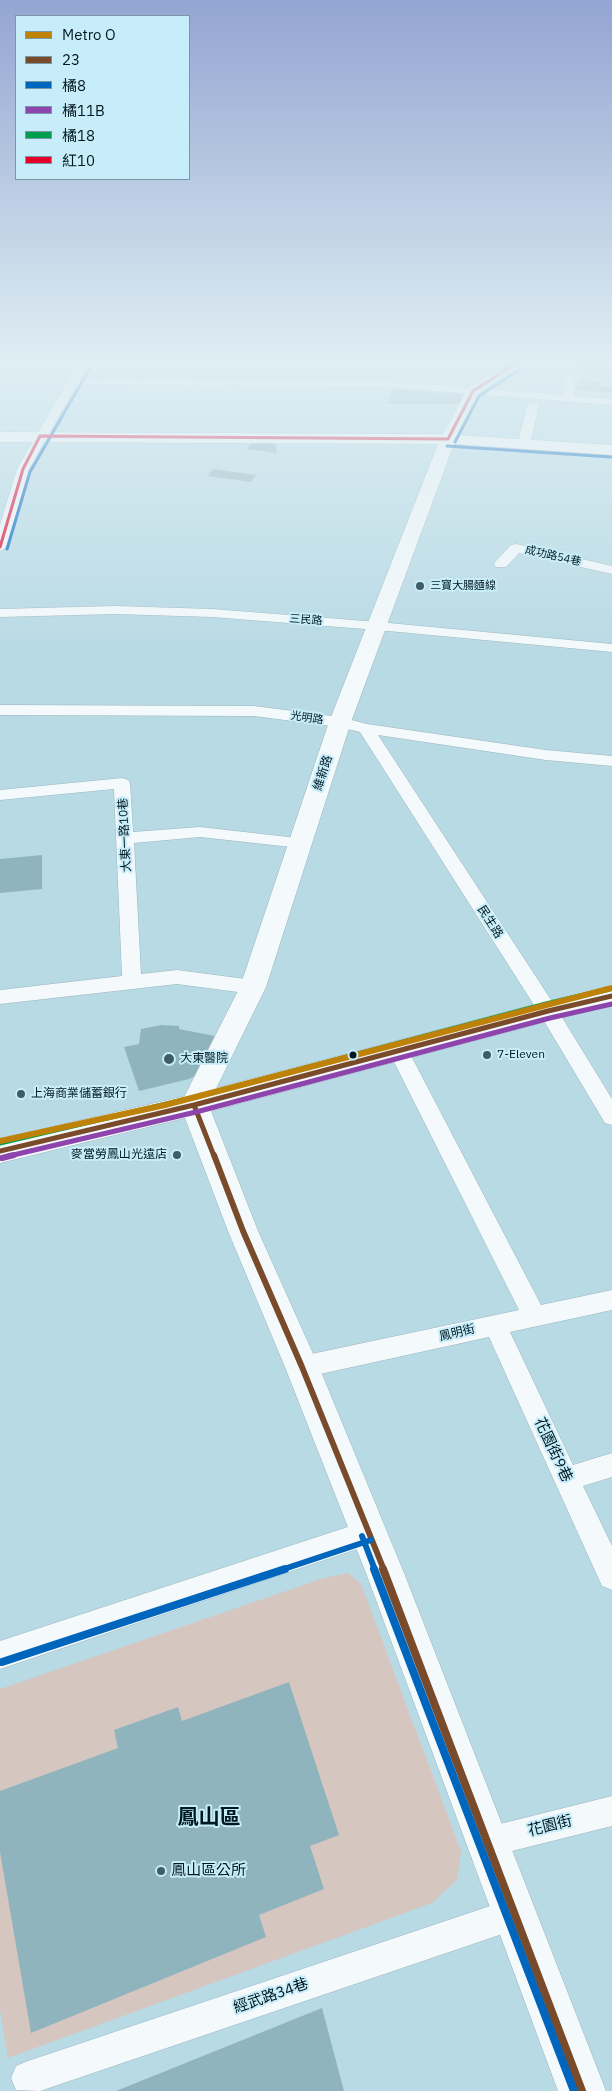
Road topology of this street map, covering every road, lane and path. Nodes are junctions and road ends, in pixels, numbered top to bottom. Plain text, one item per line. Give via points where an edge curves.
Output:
1 (27, 462) edge
2 (440, 462) edge
3 (0, 547) edge
4 (501, 564) dead end
5 (612, 570) edge
6 (0, 613) edge
7 (378, 626) junction
8 (612, 648) edge
9 (0, 710) edge
10 (340, 722) junction
11 (366, 729) junction
12 (612, 761) edge
13 (0, 795) edge
14 (125, 838) junction
15 (300, 843) junction
16 (132, 980) junction
17 (253, 987) junction
18 (612, 996) edge
19 (0, 997) edge
20 (548, 1011) junction
21 (398, 1050) junction
22 (194, 1105) junction
23 (612, 1117) edge
24 (0, 1151) edge
25 (612, 1300) edge
26 (534, 1316) junction
27 (495, 1324) junction
28 (302, 1367) junction
29 (612, 1465) edge
30 (567, 1479) junction
31 (369, 1533) junction
32 (612, 1576) edge
33 (0, 1655) edge
34 (612, 1811) edge
35 (488, 1842) junction
36 (514, 1914) junction
37 (28, 2078) dead end
38 (582, 2091) edge

1 - 3 street
2 - 7 main road, 維新路
4 - 5 street, 成功路54巷 via 516,548
6 - 7 street, 三民路 via 115,610 212,613
7 - 8 street, 三民路
7 - 10 main road, 維新路
9 - 10 street, 光明路 via 254,711
10 - 11 street, 光明路
10 - 15 main road, 維新路
11 - 12 street, 光明路 via 546,755
11 - 20 street, 民生路
13 - 14 street, 大東一路10巷 via 122,783
14 - 15 street via 200,832
14 - 16 street, 大東一路10巷
15 - 17 main road, 維新路
16 - 17 street via 177,977
16 - 19 street
17 - 22 main road, 維新路
18 - 20 main road
20 - 21 main road
20 - 23 street, 民生路
21 - 22 main road
21 - 26 street
22 - 24 main road
22 - 28 main road via 243,1231
25 - 26 street, 鳳明街
26 - 27 street, 鳳明街
27 - 28 street, 鳳明街
27 - 30 street, 花園街9巷
28 - 31 main road
29 - 30 street
30 - 32 street, 花園街9巷
31 - 33 street
31 - 35 main road
34 - 35 street, 花園街
35 - 36 main road
36 - 37 street, 經武路34巷
36 - 38 main road

